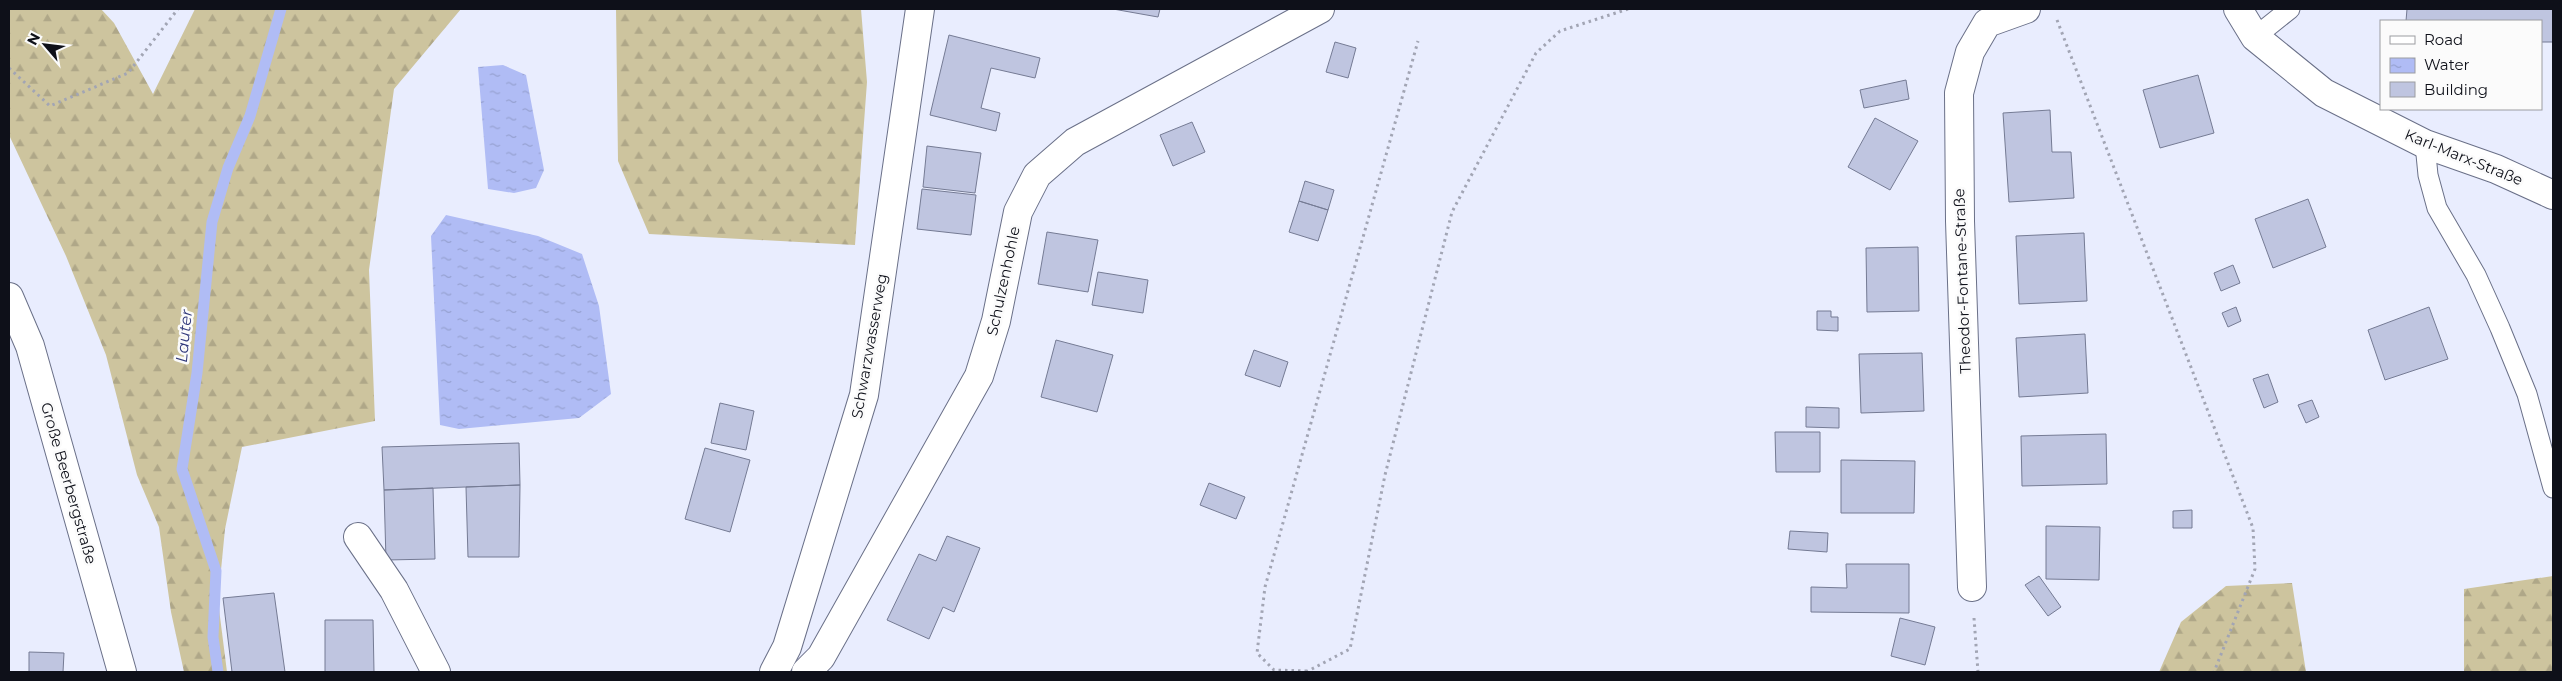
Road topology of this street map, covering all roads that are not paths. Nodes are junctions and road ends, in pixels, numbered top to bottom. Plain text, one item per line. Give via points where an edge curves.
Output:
1 (920, 9) edge
2 (1320, 9) edge
3 (2026, 9) edge
4 (2238, 9) edge
5 (2290, 9) edge
6 (2255, 37) junction
7 (2425, 144) junction
8 (2553, 195) edge
9 (9, 296) edge
10 (2553, 488) edge
11 (358, 537) dead end
12 (1972, 586) road end
13 (122, 672) edge
14 (436, 672) edge
15 (774, 672) edge
16 (806, 672) edge

1 - 15 street, Schwarzwasserweg via 864,394 787,647
2 - 16 street, Schulzenhohle via 1075,142 1037,175 1018,212 996,321 979,376 821,657
3 - 12 street, Theodor-Fontane-Straße via 1987,23 1970,52 1959,93
4 - 6 street, Karl-Marx-Straße
5 - 6 lane
6 - 7 street, Karl-Marx-Straße via 2324,93
7 - 8 street, Karl-Marx-Straße via 2496,169
7 - 10 lane via 2428,175 2437,208 2476,276 2500,328 2527,394
9 - 13 street, Große Beerbergstraße via 30,346
11 - 14 street via 394,590

